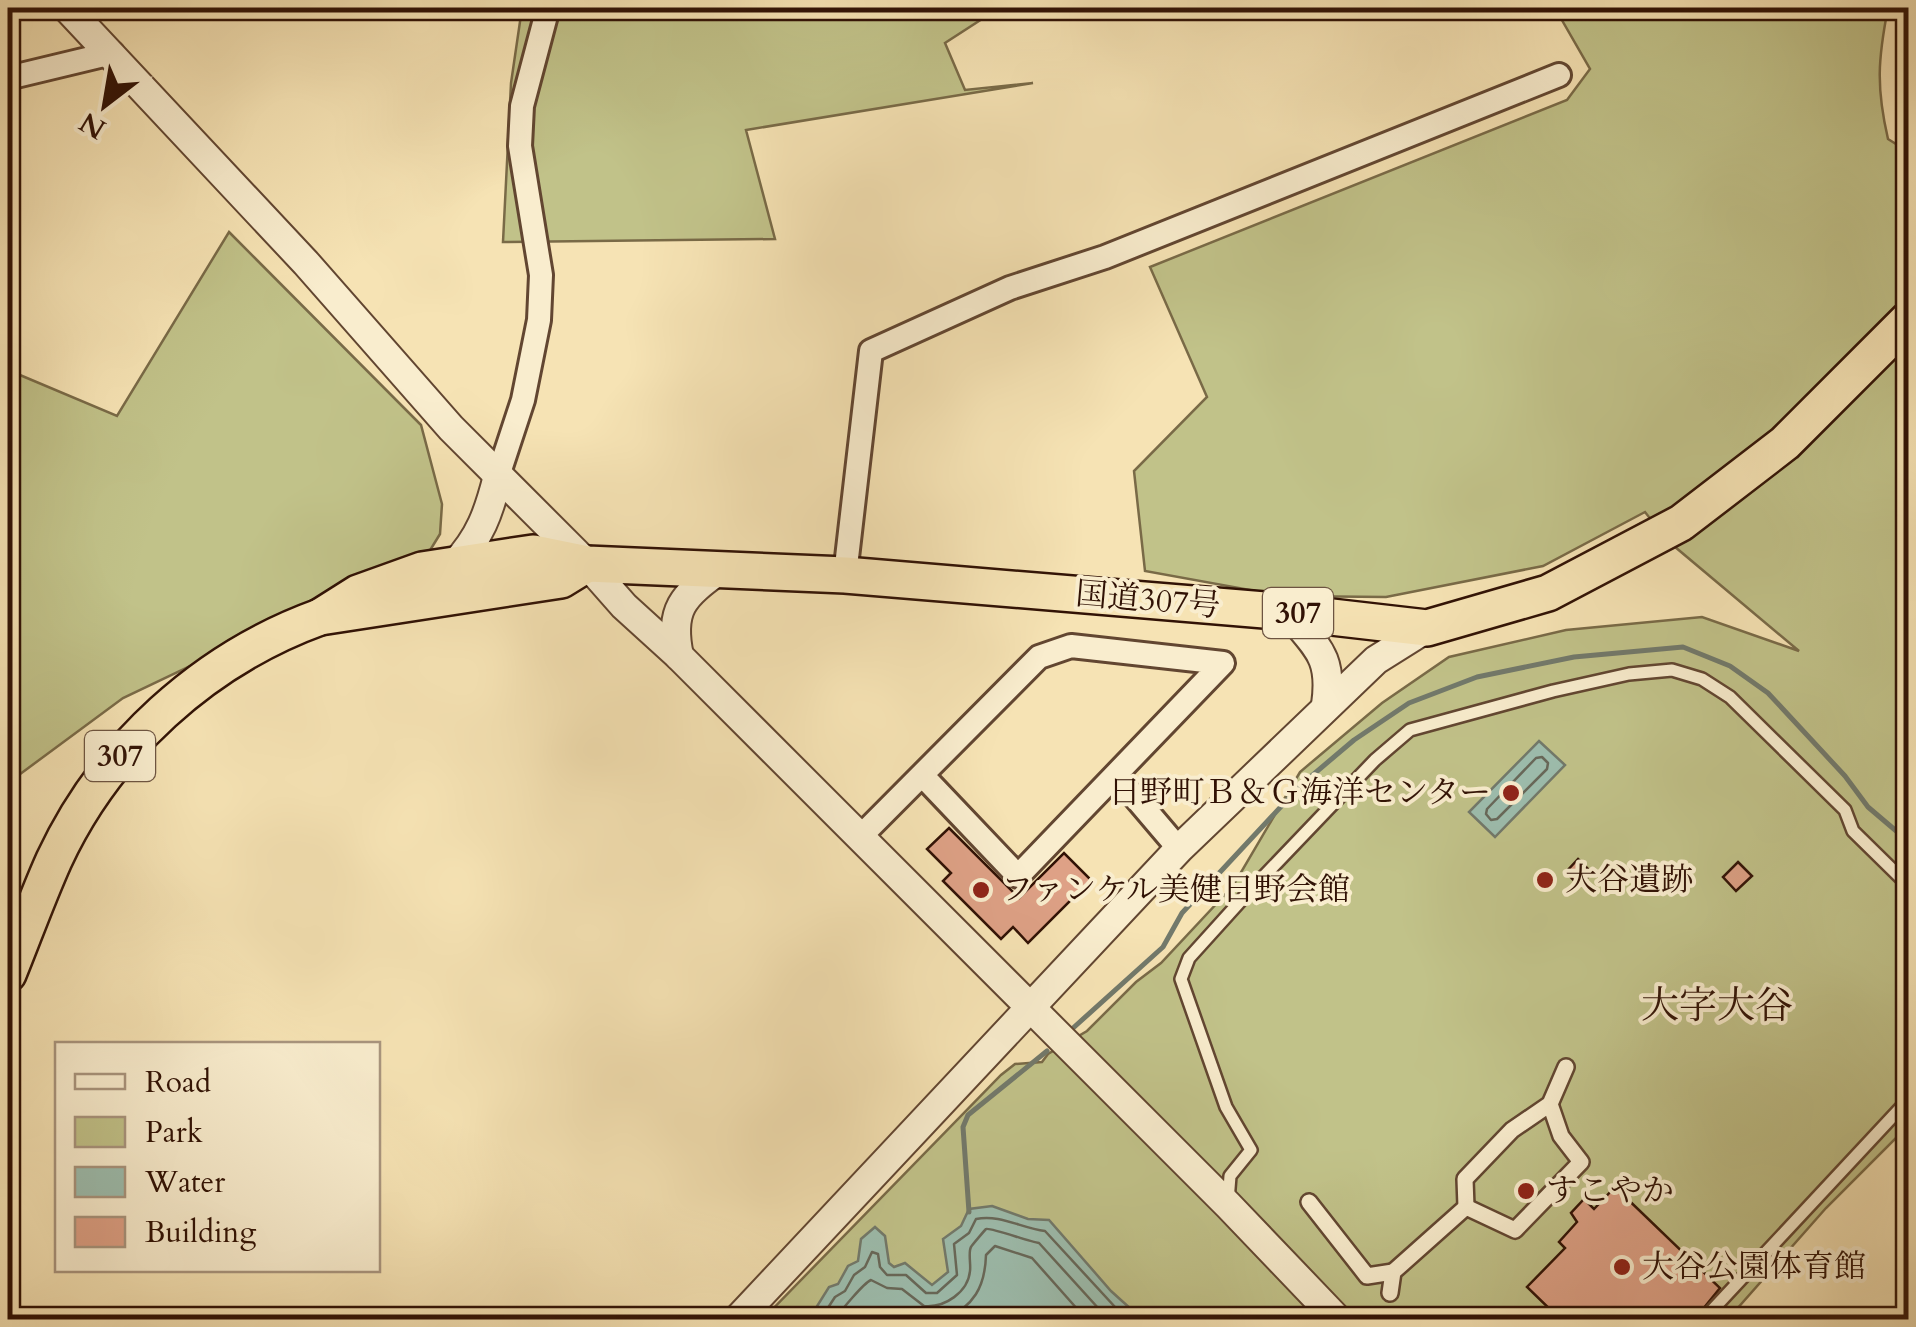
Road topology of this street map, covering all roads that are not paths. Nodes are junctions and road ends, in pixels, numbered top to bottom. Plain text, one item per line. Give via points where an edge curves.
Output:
1 (67, 8) edge
2 (548, 8) edge
3 (112, 53) junction
4 (1559, 75) dead end
5 (8, 78) edge
6 (1908, 320) edge
7 (498, 476) junction
8 (587, 564) junction
9 (454, 565) junction
10 (720, 570) junction
11 (845, 574) junction
12 (1288, 612) junction
13 (320, 616) junction
14 (1427, 628) junction
15 (679, 656) junction
16 (1326, 705) junction
17 (922, 775) junction
18 (1118, 776) junction
19 (860, 838) junction
20 (1179, 848) junction
21 (1908, 884) edge
22 (8, 974) edge
23 (1029, 1007) junction
24 (1566, 1067) dead end
25 (1908, 1100) edge
26 (1550, 1104) junction
27 (1309, 1202) dead end
28 (1228, 1205) junction
29 (1466, 1207) junction
30 (1392, 1272) junction
31 (1390, 1293) dead end
32 (737, 1320) edge
33 (1338, 1320) edge
34 (1702, 1320) edge

1 - 3 street
2 - 7 street via 522,106 520,146 541,275 539,320
3 - 5 street
3 - 7 street
4 - 11 street via 1010,288 870,351
6 - 14 highway, 国道307号 / 307 via 1784,443 1681,523 1548,593
7 - 8 street
7 - 9 street via 488,519
8 - 9 highway, 国道307号 / 307 via 533,552
8 - 10 highway, 国道307号 / 307
8 - 13 highway, 国道307号 / 307 via 560,580
8 - 15 street
9 - 13 highway, 国道307号 / 307 via 358,592
10 - 11 highway, 国道307号 / 307
10 - 15 street via 682,602 676,619
11 - 12 highway, 国道307号 / 307
12 - 14 highway, 国道307号 / 307
12 - 16 street via 1324,657 1330,679
13 - 22 highway, 国道307号 / 307 via 240,653 191,686 122,754 55,858
14 - 16 street via 1376,660
15 - 19 street
16 - 20 street
17 - 18 street via 1018,876
17 - 18 street via 1039,657 1071,646 1223,663
17 - 19 street
18 - 20 street
19 - 23 street
20 - 23 street
21 - 28 lane via 1853,831 1845,810 1730,697 1702,679 1672,670 1629,674 1410,730 1246,896 1189,958 1180,980 1226,1107 1250,1150 1230,1176
23 - 28 street
23 - 32 street
24 - 26 street
25 - 34 lane
26 - 29 street via 1512,1130 1465,1179
26 - 29 street via 1580,1162 1515,1230
27 - 30 street via 1368,1276
28 - 33 street
29 - 30 street
30 - 31 street

